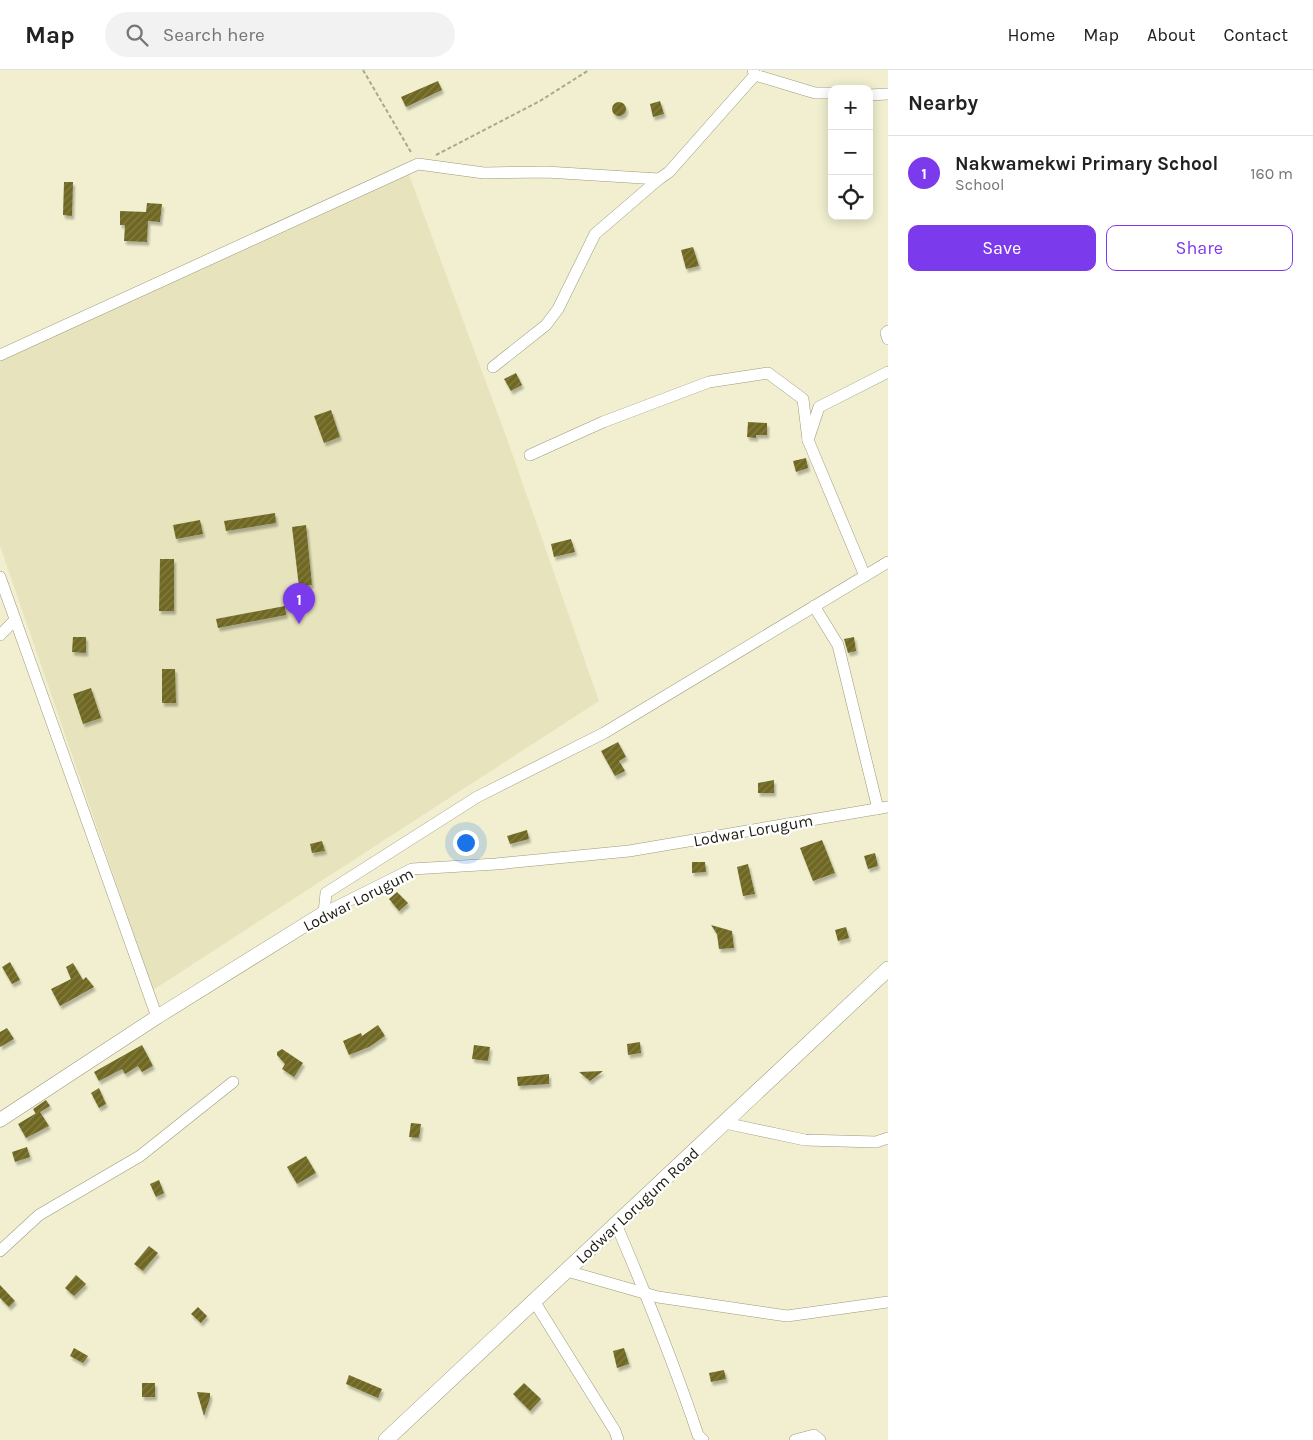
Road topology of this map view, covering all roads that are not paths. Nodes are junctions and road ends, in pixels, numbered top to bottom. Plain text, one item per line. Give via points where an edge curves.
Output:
1 (754, 72) edge
2 (828, 94) edge
3 (873, 94) edge
4 (888, 94) edge
5 (659, 179) junction
6 (888, 331) edge
7 (888, 339) edge
8 (0, 355) edge
9 (493, 367) dead end
10 (888, 372) edge
11 (808, 440) junction
12 (530, 455) dead end
13 (888, 562) edge
14 (866, 576) junction
15 (0, 577) edge
16 (814, 606) junction
17 (15, 620) junction
18 (0, 635) edge
19 (883, 808) edge
20 (324, 913) junction
21 (888, 969) edge
22 (157, 1017) junction
23 (233, 1082) dead end
24 (0, 1120) edge
25 (725, 1122) junction
26 (888, 1138) edge
27 (616, 1224) junction
28 (0, 1251) edge
29 (567, 1271) junction
30 (646, 1294) junction
31 (534, 1301) junction
32 (888, 1302) edge
33 (698, 1438) edge
34 (386, 1440) edge
35 (618, 1440) edge
36 (795, 1440) edge
37 (820, 1440) edge

1 - 2 street via 815,93
1 - 5 street via 669,172
3 - 4 street
5 - 8 street via 546,172 484,173 418,164
5 - 9 street via 595,234 558,309 546,325
6 - 7 street
10 - 11 street via 819,407
11 - 12 street via 803,399 768,373 709,382 603,422
11 - 14 street
13 - 14 street
14 - 16 street
15 - 17 street
16 - 19 street via 838,645
16 - 20 street via 604,733 477,798 326,893
17 - 18 street
17 - 22 street
19 - 20 street, Lodwar Lorugum via 629,851 412,869
20 - 22 street, Lodwar Lorugum
21 - 25 main road, Lodwar Lorugum Road
22 - 24 street, Lodwar Lorugum
23 - 28 street via 140,1156 39,1214
25 - 26 street via 805,1140 876,1142
25 - 27 main road, Lodwar Lorugum Road
27 - 29 main road, Lodwar Lorugum Road
27 - 30 street
29 - 30 street
29 - 31 main road, Lodwar Lorugum Road
30 - 32 street via 787,1316
30 - 33 street via 679,1378
31 - 34 main road, Lodwar Lorugum Road
31 - 35 street
36 - 37 street via 814,1435

